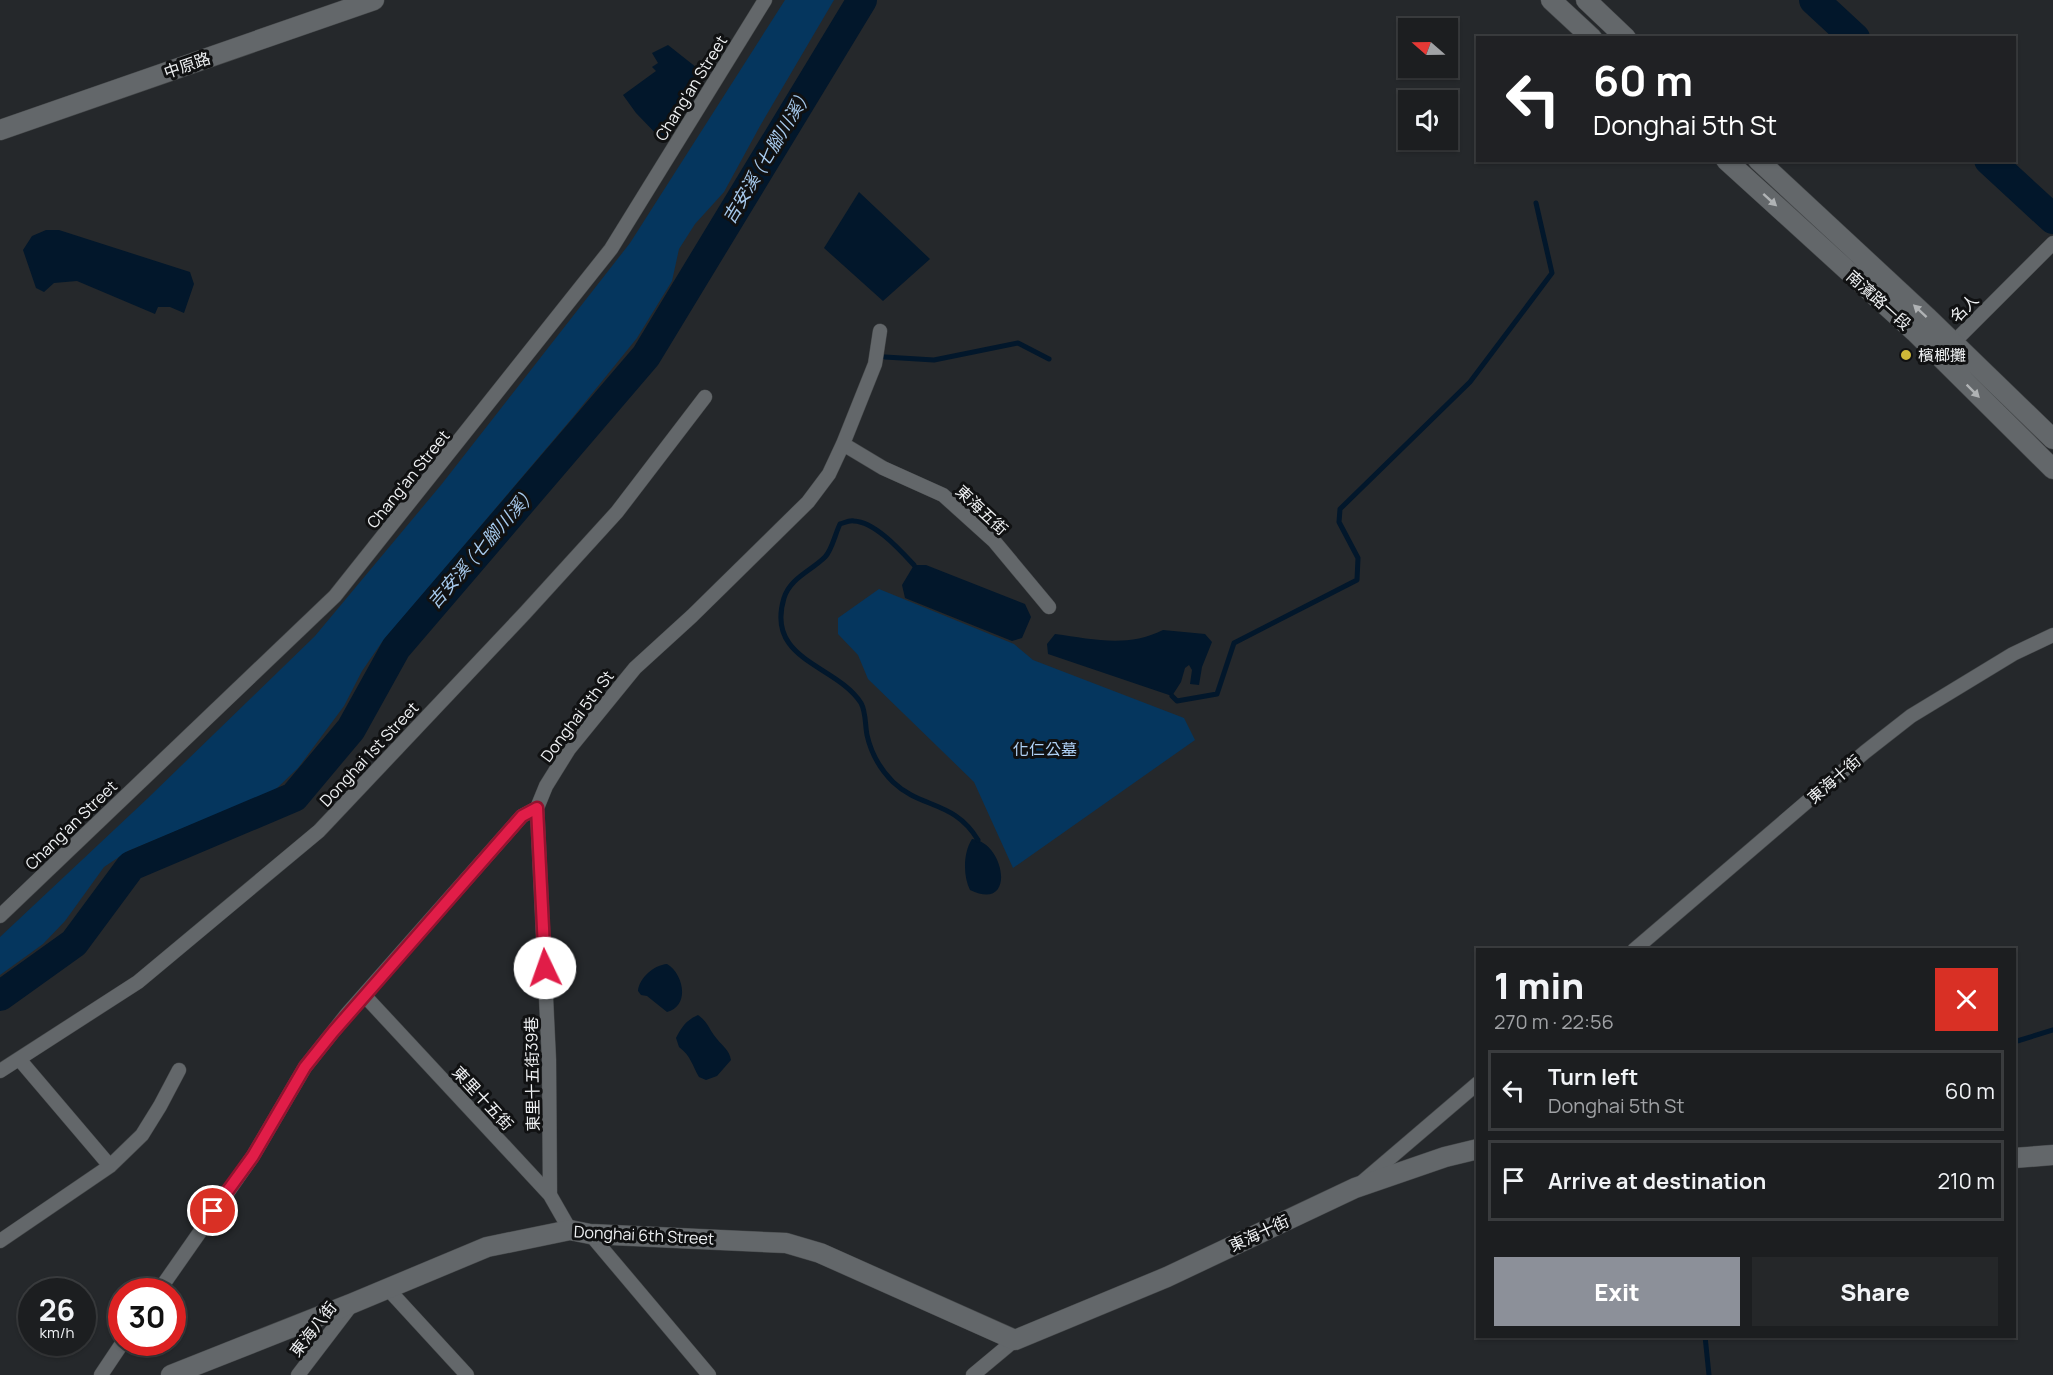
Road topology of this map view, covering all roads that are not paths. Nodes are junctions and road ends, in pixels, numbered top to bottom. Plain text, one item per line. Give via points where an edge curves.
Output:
1 (374, 0) edge
2 (765, 0) edge
3 (1551, 0) edge
4 (1591, 2) edge
5 (1589, 36) edge
6 (1590, 36) edge
7 (1624, 36) edge
8 (0, 130) edge
9 (1728, 162) edge
10 (1760, 162) edge
11 (2053, 243) edge
12 (880, 331) dead end
13 (1953, 343) junction
14 (1939, 357) junction
15 (705, 397) dead end
16 (2053, 439) edge
17 (843, 444) junction
18 (2053, 469) edge
19 (1049, 607) dead end
20 (2053, 635) edge
21 (537, 808) junction
22 (0, 916) edge
23 (1636, 948) edge
24 (364, 995) junction
25 (19, 1059) junction
26 (178, 1070) dead end
27 (0, 1071) edge
28 (1476, 1085) edge
29 (1476, 1149) edge
30 (2053, 1155) edge
31 (2016, 1158) edge
32 (110, 1166) junction
33 (1355, 1188) junction
34 (550, 1195) junction
35 (570, 1230) junction
36 (590, 1234) junction
37 (0, 1241) edge
38 (168, 1278) edge
39 (387, 1288) junction
40 (353, 1303) junction
41 (1015, 1340) junction
42 (114, 1356) edge
43 (101, 1375) edge
44 (171, 1375) edge
45 (298, 1375) edge
46 (467, 1375) edge
47 (709, 1375) edge
48 (973, 1375) edge

1 - 8 street, 中原路
2 - 22 street, Chang'an Street via 610,249 336,596
3 - 5 street
4 - 6 street
4 - 7 street
9 -> 14 street, 南濱路一段
13 -> 10 street, 南濱路一段
11 - 13 street, 名人
12 - 17 street, Donghai 5th St via 875,364
13 - 14 street, 名人
13 - 16 street, 南濱路一段
14 -> 18 street, 南濱路一段
15 - 25 street, Donghai 1st Street via 617,512 319,831 138,982
17 - 19 street, 東海五街 via 883,468 943,495 994,542
17 - 21 street, Donghai 5th St via 829,474 808,502 635,668 602,707 569,749
20 - 23 street, 東海十街 via 2013,654 1911,716
21 - 24 street, Donghai 5th St via 522,816
21 - 34 street, 東里十五街39巷 via 549,1060
24 - 34 street, 東里十五街
24 - 38 street, Donghai 5th St via 305,1067 253,1156
25 - 27 street, Donghai 1st Street
25 - 32 street
26 - 32 street via 142,1135
28 - 33 street, 東海十街
29 - 33 street
30 - 31 street
32 - 37 street
33 - 41 street, 東海十街 via 1160,1280
34 - 35 street, 東里十五街
35 - 36 street, Donghai 6th Street
35 - 39 street, Donghai 6th Street via 487,1247
36 - 41 street, Donghai 6th Street via 786,1243 820,1253
36 - 47 street
39 - 40 street, Donghai 6th Street
39 - 46 street
40 - 44 street, Donghai 6th Street
40 - 45 street, 東海八街
41 - 48 street
42 - 43 street

